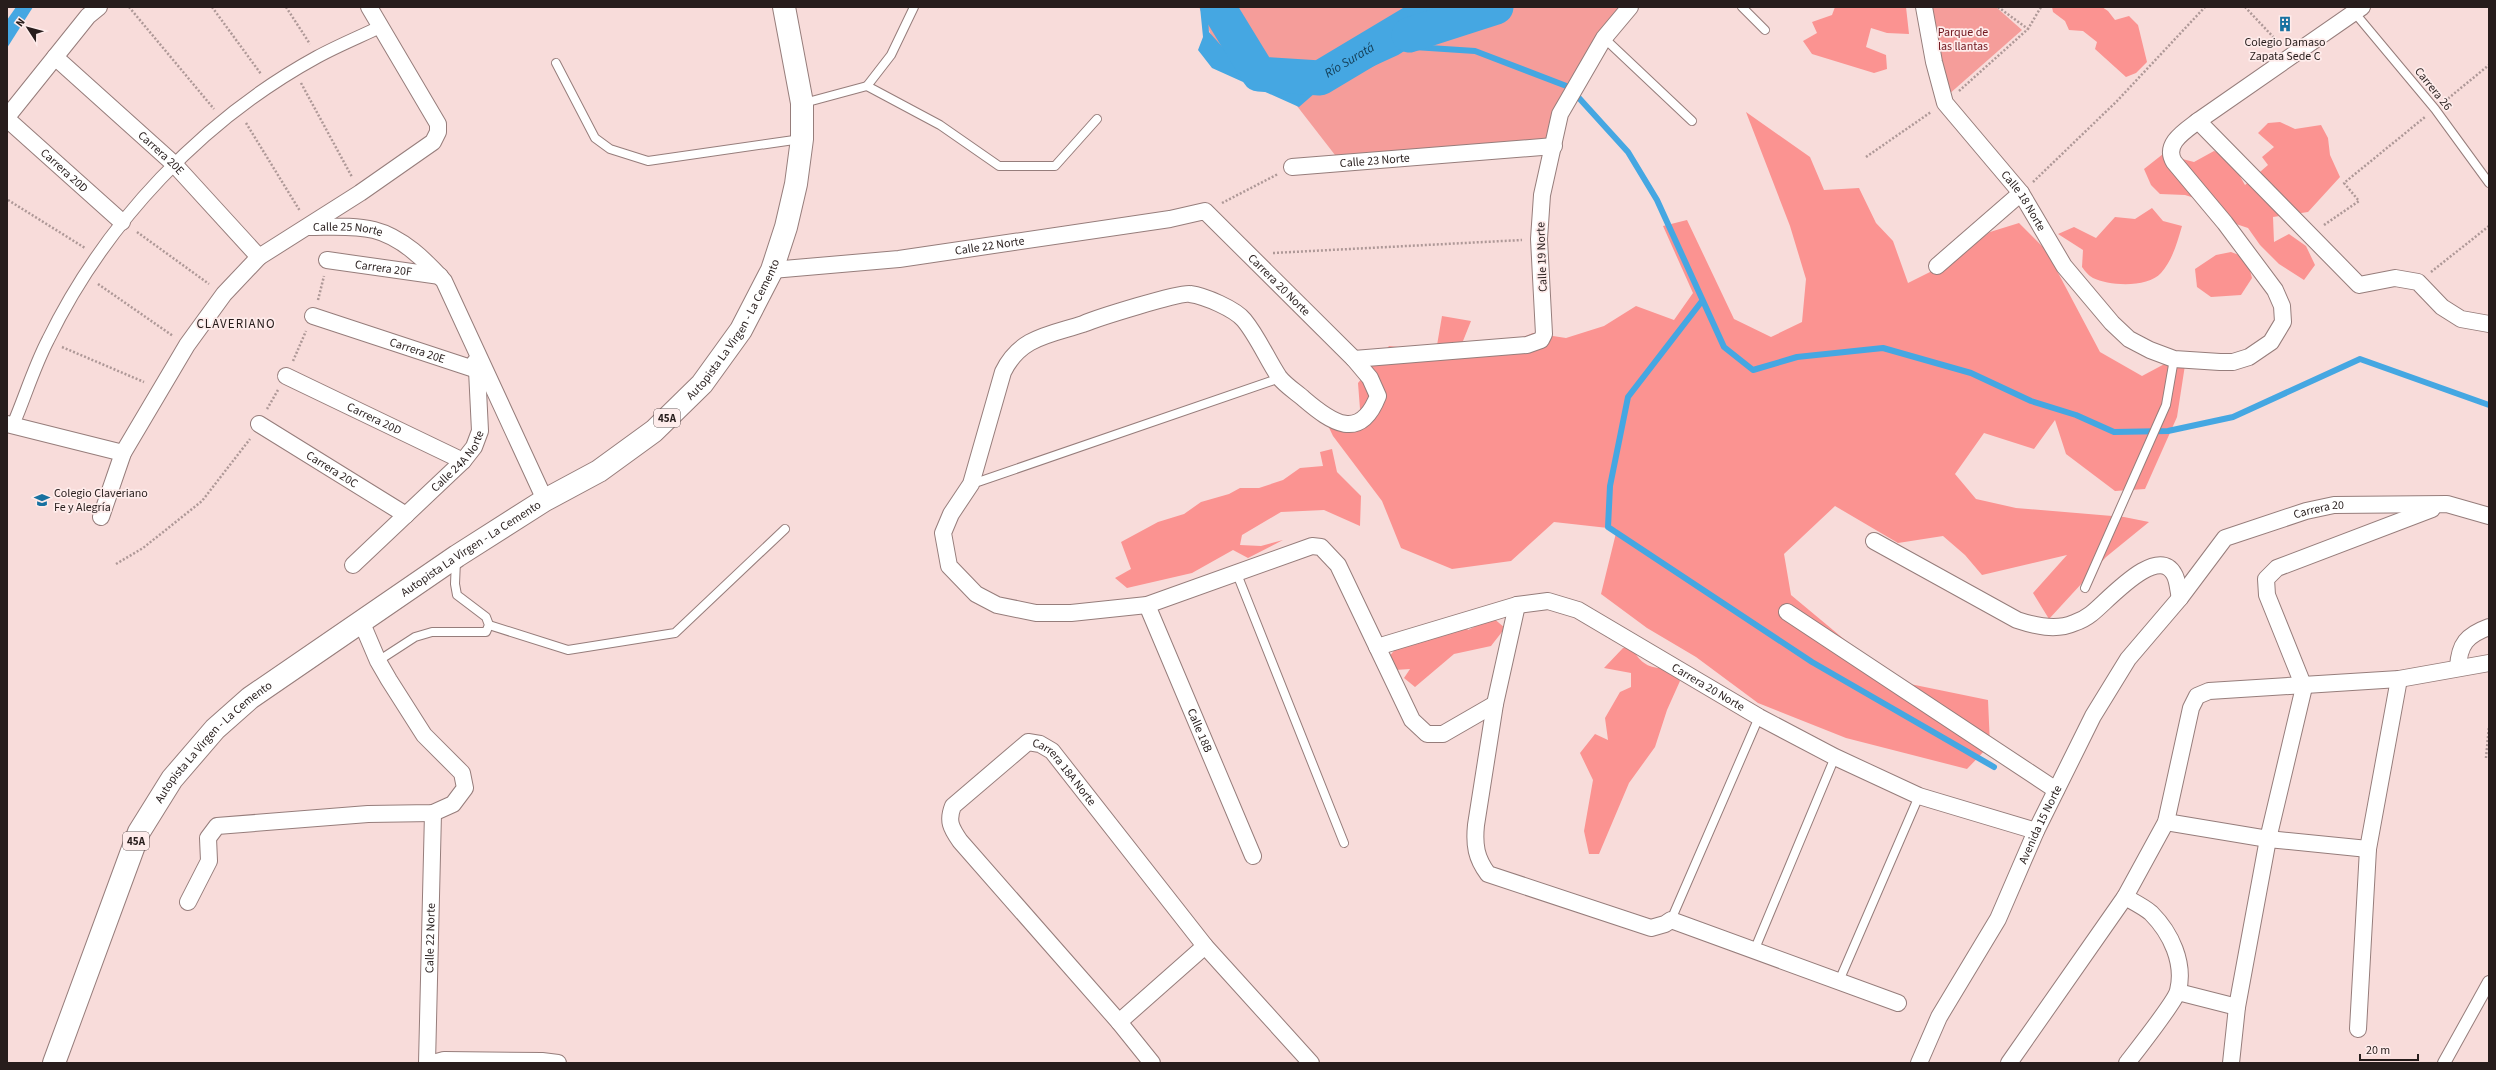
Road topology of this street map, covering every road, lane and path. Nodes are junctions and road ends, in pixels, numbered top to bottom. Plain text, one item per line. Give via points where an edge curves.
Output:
1 (99, 7) edge
2 (129, 7) edge
3 (212, 7) edge
4 (286, 7) edge
5 (369, 7) edge
6 (784, 7) edge
7 (914, 7) edge
8 (1630, 7) edge
9 (1742, 7) edge
10 (1924, 7) edge
11 (1998, 7) edge
12 (2205, 7) edge
13 (2245, 7) edge
14 (2358, 10) edge
15 (380, 27) junction
16 (2028, 29) dead end
17 (1765, 30) dead end
18 (1604, 38) junction
19 (2277, 41) dead end
20 (318, 56) junction
21 (55, 57) junction
22 (556, 63) dead end
23 (2489, 66) edge
24 (294, 70) junction
25 (270, 86) junction
26 (867, 86) junction
27 (802, 103) junction
28 (238, 109) junction
29 (2435, 109) junction
30 (7, 118) edge
31 (1097, 119) dead end
32 (223, 120) junction
33 (1692, 121) dead end
34 (2198, 121) junction
35 (802, 139) junction
36 (1554, 146) junction
37 (174, 164) junction
38 (1292, 167) joint
39 (2489, 183) edge
40 (360, 193) junction
41 (2021, 193) junction
42 (8, 200) edge
43 (1205, 211) junction
44 (122, 222) junction
45 (309, 226) junction
46 (2489, 226) edge
47 (2310, 234) junction
48 (1539, 239) junction
49 (1251, 254) junction
50 (97, 256) junction
51 (259, 257) junction
52 (327, 260) dead end
53 (1937, 266) dead end
54 (772, 270) junction
55 (85, 275) junction
56 (440, 276) junction
57 (2418, 282) junction
58 (224, 294) junction
59 (313, 316) dead end
60 (463, 324) junction
61 (2489, 324) edge
62 (48, 340) junction
63 (187, 345) junction
64 (2174, 358) junction
65 (1354, 359) junction
66 (477, 370) junction
67 (286, 376) dead end
68 (1280, 378) junction
69 (159, 389) junction
70 (10, 424) edge
71 (259, 424) dead end
72 (123, 453) junction
73 (464, 461) junction
74 (971, 484) junction
75 (545, 500) junction
76 (2447, 504) junction
77 (406, 515) junction
78 (2489, 516) edge
79 (101, 517) dead end
80 (785, 529) dead end
81 (1874, 541) dead end
82 (457, 556) junction
83 (353, 565) dead end
84 (1237, 574) junction
85 (2085, 588) dead end
86 (2180, 598) junction
87 (1147, 605) junction
88 (1517, 605) junction
89 (1787, 612) dead end
90 (360, 621) junction
91 (489, 625) junction
92 (2489, 627) edge
93 (1377, 647) junction
94 (378, 662) junction
95 (2489, 663) edge
96 (2458, 668) junction
97 (2399, 679) junction
98 (2304, 686) junction
99 (1495, 704) junction
100 (1759, 717) junction
101 (2489, 726) edge
102 (1835, 758) junction
103 (2486, 758) dead end
104 (2056, 790) junction
105 (1919, 796) junction
106 (433, 813) junction
107 (2166, 822) junction
108 (2036, 831) junction
109 (2268, 839) junction
110 (1344, 843) dead end
111 (2368, 849) junction
112 (1252, 856) dead end
113 (2126, 897) junction
114 (188, 902) dead end
115 (1670, 920) junction
116 (1205, 946) junction
117 (1754, 951) junction
118 (1839, 981) junction
119 (2489, 982) edge
120 (2178, 992) junction
121 (1898, 1003) dead end
122 (2237, 1008) junction
123 (1120, 1022) junction
124 (2358, 1029) dead end
125 (54, 1063) edge
126 (427, 1063) edge
127 (433, 1063) edge
128 (558, 1063) edge
129 (1152, 1063) edge
130 (1311, 1063) edge
131 (1919, 1063) edge
132 (2009, 1063) edge
133 (2127, 1063) edge
134 (2230, 1063) edge
135 (2444, 1063) edge

1 - 21 street via 88,16
2 - 32 path
3 - 25 path
4 - 20 path
5 - 15 street
6 - 27 main road, Autopista La Virgen - La Cemento / 45A
7 - 26 lane via 891,55
8 - 18 street, Calle 19 Norte
9 - 17 lane
10 - 41 street, Calle 18 Norte via 1945,103
11 - 16 path
12 - 41 path via 2117,100
13 - 19 path
14 - 29 lane, Carrera 26
14 - 34 street
15 - 20 street
15 - 40 street via 438,124 438,132 433,142
18 - 33 lane
18 - 36 street, Calle 19 Norte via 1560,114
20 - 24 street
21 - 30 street
21 - 37 street, Carrera 20E
22 - 35 lane via 595,138 610,149 648,161
23 - 29 path
24 - 25 street
24 - 40 path
25 - 28 street
26 - 27 lane
26 - 31 lane via 940,125 998,166 1055,166
27 - 35 main road, Autopista La Virgen - La Cemento / 45A
28 - 32 street
28 - 45 path
29 - 39 lane, Carrera 26
29 - 47 path via 2344,183 2359,201
30 - 44 street, Carrera 20D
32 - 37 street
34 - 47 street
34 - 64 street, Calle 18 Norte via 2175,140 2171,147 2171,158 2225,223 2275,290 2282,306 2283,322 2271,342 2250,356 2233,362
35 - 54 main road, Autopista La Virgen - La Cemento / 45A via 788,220
36 - 38 street, Calle 23 Norte
36 - 48 street, Calle 19 Norte via 1542,195
37 - 44 street
37 - 51 street, Carrera 20E
38 - 43 path
40 - 45 street
41 - 53 street
41 - 64 street, Calle 18 Norte via 2064,266 2112,324 2128,338 2150,350
42 - 50 path
43 - 49 street, Carrera 20 Norte
43 - 54 street, Calle 22 Norte via 1162,220 899,259
44 - 50 street
44 - 58 path
45 - 51 street, Calle 25 Norte
45 - 56 street, Calle 25 Norte via 376,230 425,260
46 - 57 path
47 - 57 street via 2359,285 2395,278
48 - 49 path
48 - 65 street, Calle 19 Norte via 1544,334 1541,340 1527,345
49 - 65 street, Carrera 20 Norte
50 - 55 street
51 - 58 street, Calle 25 Norte
52 - 56 street, Carrera 20F
54 - 75 main road, Autopista La Virgen - La Cemento / 45A via 741,330 702,384 654,431 599,470
55 - 62 street
55 - 63 path
56 - 60 street, Calle 25 Norte
57 - 61 street via 2442,306 2461,319
58 - 63 street, Calle 25 Norte
59 - 66 street, Carrera 20E
60 - 66 street, Calle 24A Norte
60 - 75 street, Calle 25 Norte
62 - 69 path
62 - 70 street
63 - 69 street, Calle 25 Norte
64 - 85 lane via 2166,405
65 - 68 street, Carrera 20 Norte via 1370,378 1378,396 1372,410 1360,422 1344,426 1322,415
66 - 73 street, Calle 24A Norte via 480,431 474,447
67 - 73 street, Carrera 20D
68 - 74 lane
68 - 74 street, Carrera 20 Norte via 1244,320 1219,304 1189,293 1098,318 1025,344 1011,356 1003,372
69 - 72 street, Calle 25 Norte
70 - 72 street
71 - 77 street, Carrera 20C
72 - 79 street, Calle 25 Norte
73 - 77 street, Calle 24A Norte
74 - 87 street, Carrera 20 Norte via 951,514 943,533 949,566 976,594 997,605 1036,613 1071,613
75 - 82 main road, Autopista La Virgen - La Cemento / 45A
76 - 78 street, Carrera 20
76 - 86 street, Carrera 20 via 2334,505 2306,511 2225,538
76 - 98 street via 2277,568 2266,579 2267,595
77 - 83 street, Calle 24A Norte
80 - 91 lane via 676,633 568,650
81 - 86 street via 2017,620 2034,626 2058,627 2073,623 2090,614 2146,568 2156,564 2162,564 2174,574
82 - 90 main road, Autopista La Virgen - La Cemento / 45A
82 - 91 lane via 457,595 486,617
84 - 87 street, Carrera 20 Norte
84 - 93 street, Carrera 20 Norte via 1312,546 1321,548 1338,565
84 - 110 lane
86 - 104 street, Avenida 15 Norte via 2128,659 2093,716
87 - 112 street, Calle 18B
88 - 93 street, Carrera 20 Norte
88 - 99 street
88 - 100 street, Carrera 20 Norte via 1548,601 1578,610
89 - 104 street
90 - 94 street
90 - 125 main road, Autopista La Virgen - La Cemento / 45A via 250,698 215,729 172,779 139,832
91 - 94 lane via 486,632 432,632 415,637
92 - 96 street via 2474,632 2458,651
93 - 99 street, Carrera 20 Norte via 1412,720 1427,734 1443,734
94 - 106 street via 424,735 462,773 465,788 452,804
95 - 96 street
96 - 97 street
97 - 98 street
97 - 111 street
98 - 107 street via 2209,691 2197,696 2191,708
98 - 109 street
99 - 115 street via 1474,844 1479,862 1488,874 1651,928
100 - 102 street, Carrera 20 Norte
100 - 115 lane
101 - 103 path
102 - 105 street, Carrera 20 Norte
102 - 117 lane
104 - 108 street, Avenida 15 Norte
105 - 108 street, Carrera 20 Norte
105 - 118 lane
106 - 114 street via 368,814 216,826 208,838 209,861
106 - 126 street, Calle 22 Norte
107 - 109 street
107 - 113 street
108 - 131 street, Avenida 15 Norte via 1998,919 1939,1017
109 - 111 street
109 - 122 street
111 - 124 street
113 - 120 street via 2151,913 2172,943 2180,969
113 - 132 street
115 - 117 street
116 - 123 street
116 - 123 street, Carrera 18A Norte via 1052,752 1040,744 1028,742 971,789 953,806 949,817 950,826 960,841
116 - 130 street, Carrera 18A Norte
117 - 118 street
118 - 121 street
119 - 135 street
120 - 122 street
120 - 133 street
122 - 134 street
123 - 129 street, Carrera 18A Norte
127 - 128 street via 444,1060

